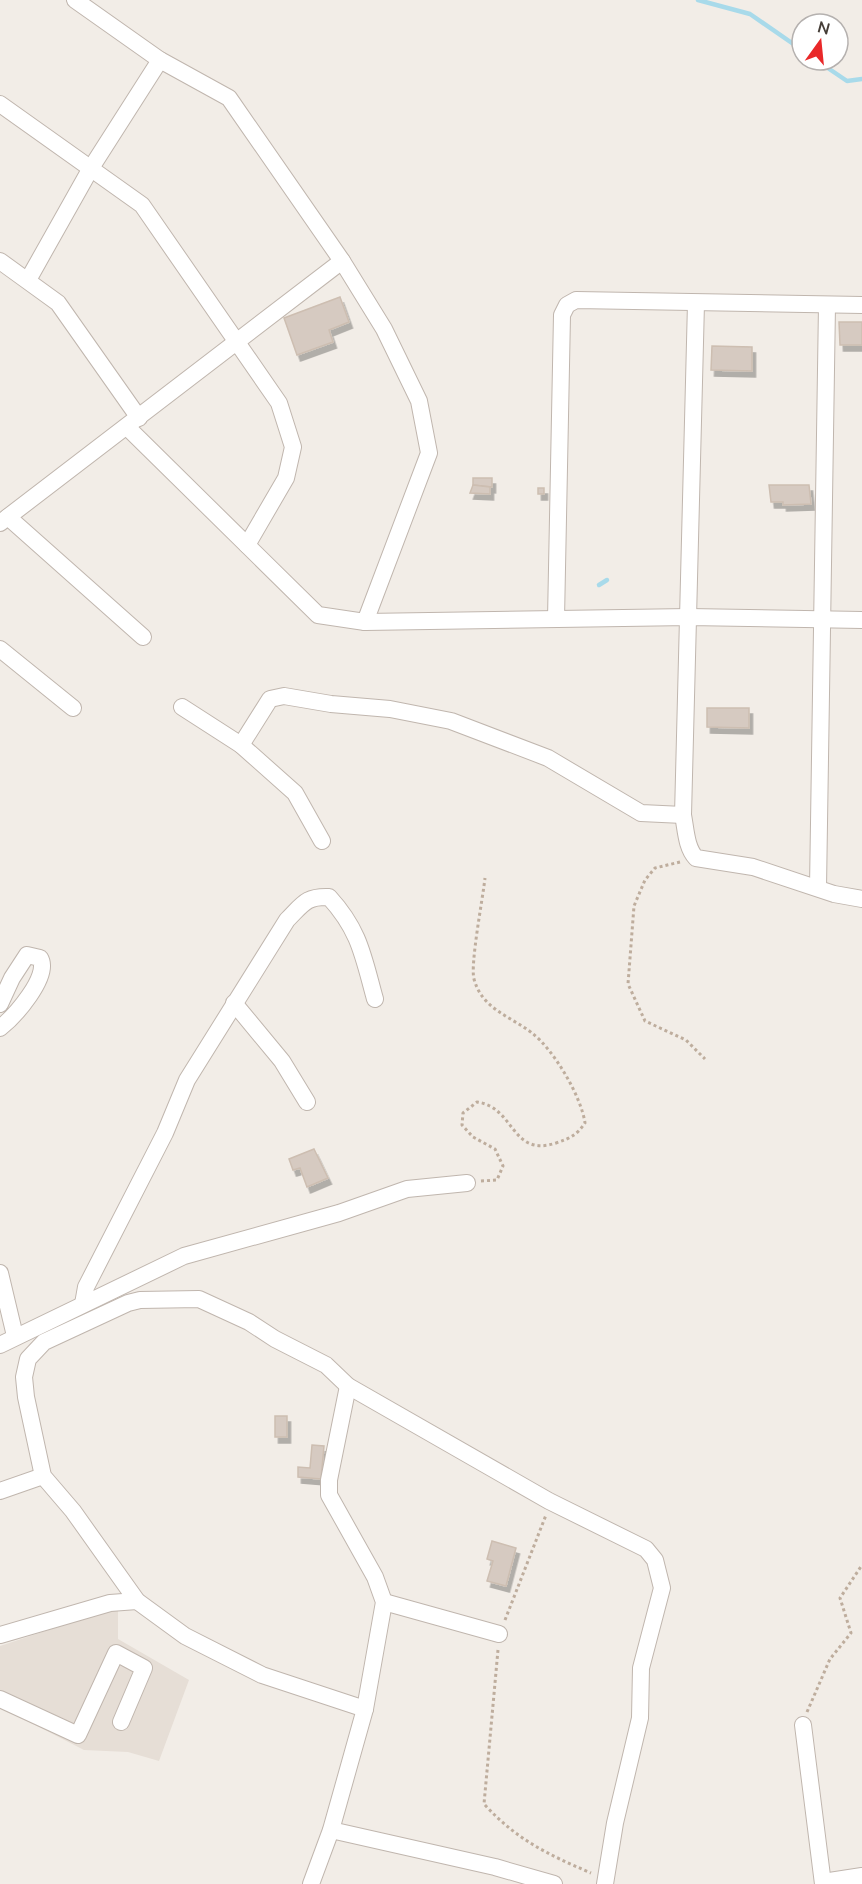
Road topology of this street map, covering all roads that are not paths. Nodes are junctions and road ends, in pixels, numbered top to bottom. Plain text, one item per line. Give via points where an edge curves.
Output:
1 (75, 0) edge
2 (160, 60) junction
3 (0, 104) edge
4 (91, 168) junction
5 (0, 261) edge
6 (342, 261) junction
7 (28, 280) junction
8 (696, 303) junction
9 (827, 305) junction
10 (862, 305) edge
11 (237, 341) junction
12 (133, 422) junction
13 (4, 520) edge
14 (247, 545) junction
15 (689, 617) junction
16 (556, 619) junction
17 (822, 619) junction
18 (862, 620) edge
19 (365, 622) junction
20 (143, 637) dead end
21 (0, 649) edge
22 (182, 707) dead end
23 (73, 708) dead end
24 (241, 745) junction
25 (683, 815) junction
26 (322, 841) dead end
27 (818, 888) junction
28 (862, 899) edge
29 (375, 999) dead end
30 (234, 1003) junction
31 (0, 1004) edge
32 (0, 1028) edge
33 (307, 1102) dead end
34 (467, 1183) road end
35 (0, 1273) edge
36 (83, 1304) junction
37 (15, 1335) junction
38 (0, 1345) edge
39 (348, 1386) junction
40 (43, 1476) junction
41 (0, 1491) edge
42 (137, 1601) junction
43 (384, 1602) junction
44 (499, 1634) road end
45 (0, 1635) edge
46 (0, 1699) edge
47 (365, 1709) junction
48 (121, 1722) dead end
49 (803, 1725) road end
50 (331, 1830) junction
51 (862, 1876) edge
52 (605, 1881) edge
53 (823, 1883) edge
54 (311, 1884) edge
55 (554, 1884) edge

1 - 2 street
2 - 4 street
2 - 6 street via 229,98
3 - 4 street
4 - 7 street
4 - 11 street via 142,205
5 - 7 street
6 - 11 street
6 - 19 street via 384,329 419,401 429,453
7 - 12 street via 58,303
8 - 9 street
8 - 15 street
8 - 16 street via 576,300 567,305 562,315
9 - 10 street
9 - 17 street
11 - 12 street
11 - 14 street via 279,403 294,447 286,478
12 - 13 street
12 - 14 street
13 - 20 street
14 - 19 street via 318,615
15 - 16 street
15 - 17 street
15 - 25 street
16 - 19 street
17 - 18 street
17 - 27 street
21 - 23 street
22 - 24 street
24 - 25 street via 270,699 284,696 390,709 451,721 530,750 641,813
24 - 26 street via 295,793
25 - 27 street via 691,852 696,858 753,867
27 - 28 street
29 - 30 street via 348,918 329,897 313,896 287,920
30 - 33 street via 282,1061
30 - 36 street via 187,1080 87,1287
31 - 32 street via 27,955 40,958 43,971 35,986
34 - 36 street via 407,1189 339,1213 184,1256
35 - 37 street
36 - 37 street
37 - 38 street
39 - 40 street via 326,1365 199,1299 128,1303 44,1342 28,1359 24,1377 26,1397
39 - 43 street via 329,1495 375,1577
39 - 52 street via 549,1501 646,1549 660,1571 662,1588 641,1668 640,1718
40 - 41 street
40 - 42 street
42 - 45 street via 110,1603
42 - 47 street via 185,1636 262,1675
43 - 44 street
43 - 47 street
46 - 48 street via 78,1735 116,1653 144,1668
47 - 50 street
49 - 53 street
50 - 54 street
50 - 55 street via 495,1866
51 - 53 street

